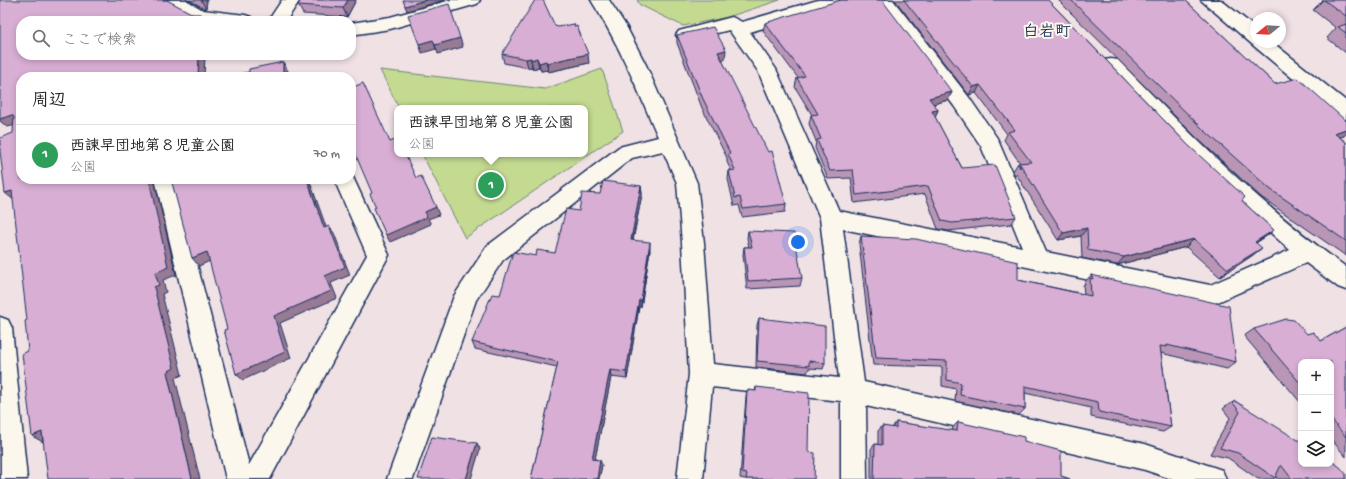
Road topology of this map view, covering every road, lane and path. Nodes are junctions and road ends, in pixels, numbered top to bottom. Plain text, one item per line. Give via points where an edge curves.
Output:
1 (173, 0) edge
2 (291, 0) edge
3 (471, 0) edge
4 (600, 0) edge
5 (838, 0) edge
6 (884, 0) edge
7 (1210, 0) edge
8 (207, 16) edge
9 (280, 16) edge
10 (356, 28) edge
11 (739, 29) junction
12 (1250, 33) edge
13 (684, 35) edge
14 (1267, 48) edge
15 (1096, 50) edge
16 (1346, 112) edge
17 (671, 142) junction
18 (166, 184) edge
19 (346, 184) edge
20 (831, 218) junction
21 (1307, 253) junction
22 (1038, 260) junction
23 (1346, 280) edge
24 (0, 328) edge
25 (701, 374) junction
26 (853, 391) junction
27 (14, 479) edge
28 (239, 479) edge
29 (256, 479) edge
30 (400, 479) edge
31 (690, 479) edge
32 (854, 479) edge
33 (1213, 479) edge

1 - 8 street via 199,15
2 - 9 street
3 - 10 street via 390,23
4 - 17 street via 638,67
5 - 11 street
6 - 22 street via 990,143
7 - 12 street
11 - 13 street via 732,23
11 - 20 street via 767,69
14 - 16 street
15 - 21 street via 1234,190
17 - 25 street via 687,183
17 - 30 street via 626,152 495,253 466,296
18 - 28 street
19 - 29 street via 378,255
20 - 22 street
20 - 26 street
21 - 22 street via 1211,295
21 - 23 street
24 - 27 street
25 - 26 street
25 - 31 street
26 - 32 street
26 - 33 street via 1145,457

